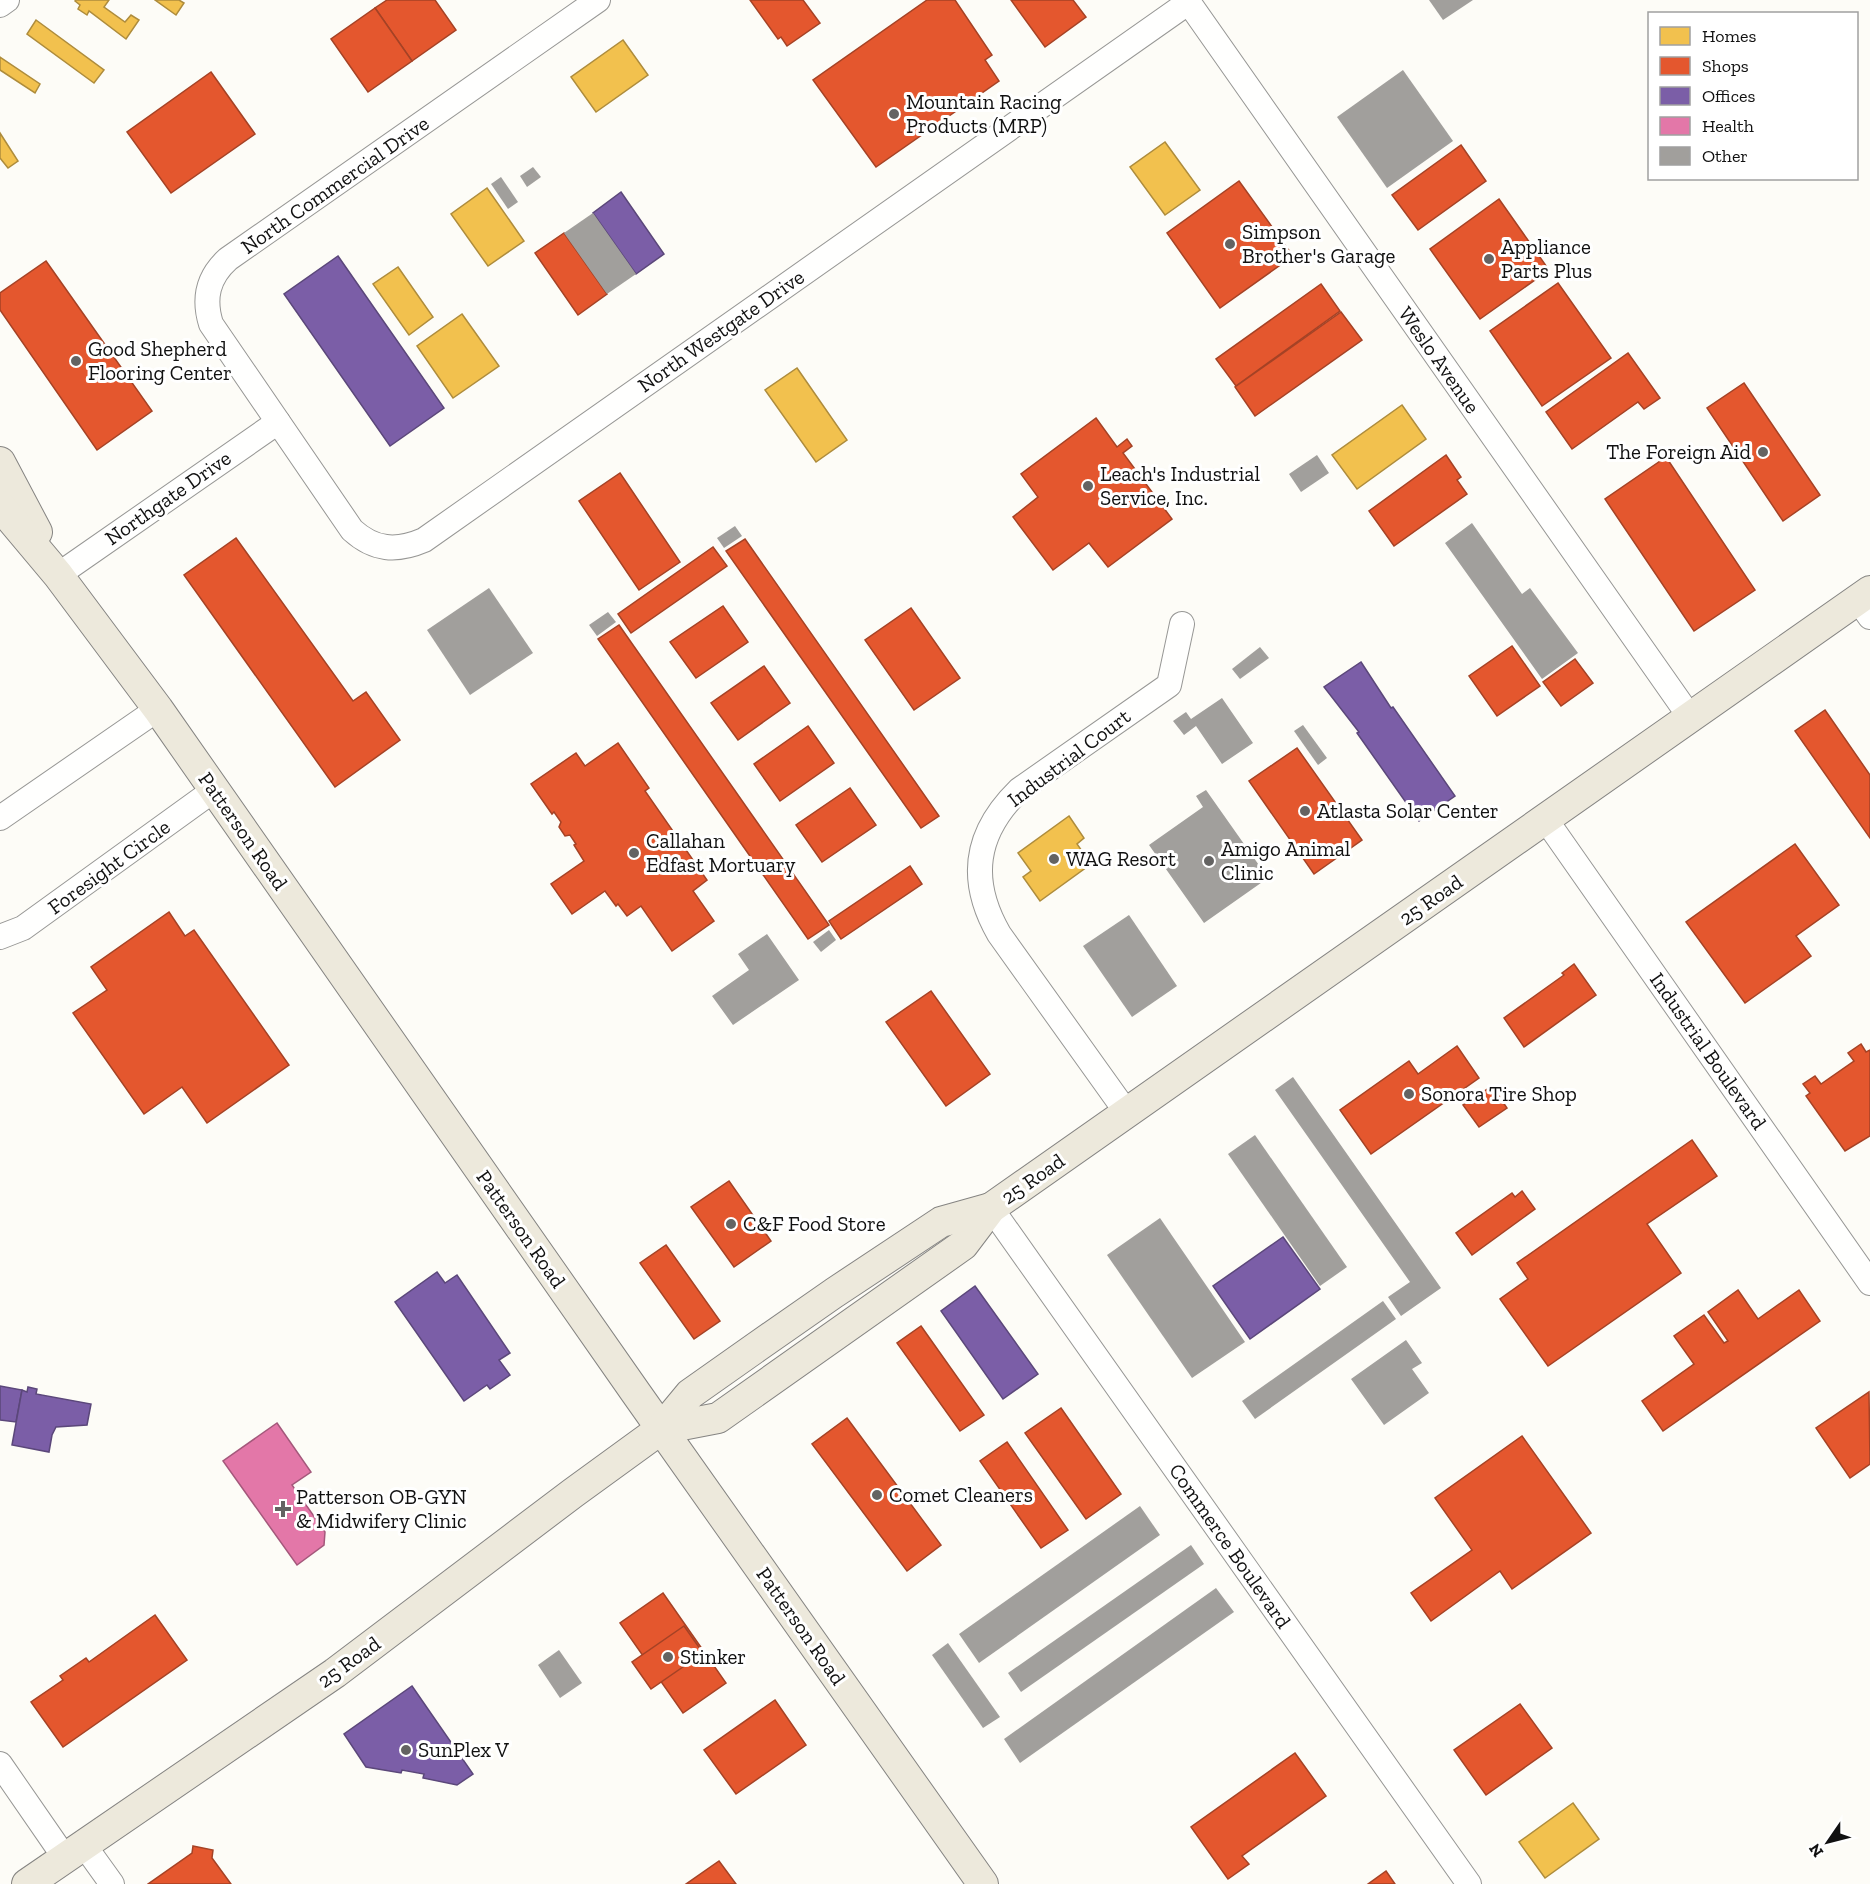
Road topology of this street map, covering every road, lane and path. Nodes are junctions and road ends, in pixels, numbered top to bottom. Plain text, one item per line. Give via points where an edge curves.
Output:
1 (7, 0) edge
2 (597, 0) edge
3 (1188, 1) edge
4 (0, 5) edge
5 (278, 422) junction
6 (0, 462) edge
7 (0, 506) edge
8 (58, 575) junction
9 (1866, 603) edge
10 (1182, 624) dead end
11 (158, 709) junction
12 (1690, 717) junction
13 (214, 790) junction
14 (0, 818) edge
15 (1546, 820) junction
16 (23, 928) junction
17 (0, 937) edge
18 (0, 950) edge
19 (1127, 1113) junction
20 (991, 1208) junction
21 (1870, 1283) edge
22 (662, 1429) junction
23 (0, 1764) edge
24 (75, 1851) junction
25 (27, 1884) edge
26 (112, 1884) edge
27 (983, 1884) edge
28 (1469, 1884) edge

1 - 4 street
2 - 5 street, North Commercial Drive via 219,268 208,289 212,324
3 - 5 street, North Westgate Drive via 424,540 397,548 361,538
3 - 12 street, Weslo Avenue
5 - 8 street, Northgate Drive
6 - 8 main road, Patterson Road
7 - 8 main road, Patterson Road
8 - 11 main road, Patterson Road
9 - 12 main road, 25 Road
10 - 19 street, Industrial Court via 1169,685 1019,790 990,826 981,856 984,901 995,926
11 - 13 main road, Patterson Road
11 - 14 street
12 - 15 main road, 25 Road
13 - 16 street, Foresight Circle
13 - 22 main road, Patterson Road
15 - 19 main road, 25 Road
15 - 21 street, Industrial Boulevard
16 - 17 street, Foresight Circle
16 - 18 street
19 - 20 main road, 25 Road
20 - 22 main road, 25 Road via 963,1245 718,1418
20 - 28 street, Commerce Boulevard
22 - 24 main road, 25 Road via 335,1673
22 - 27 main road, Patterson Road
23 - 24 street
24 - 25 main road, 25 Road
24 - 26 street

